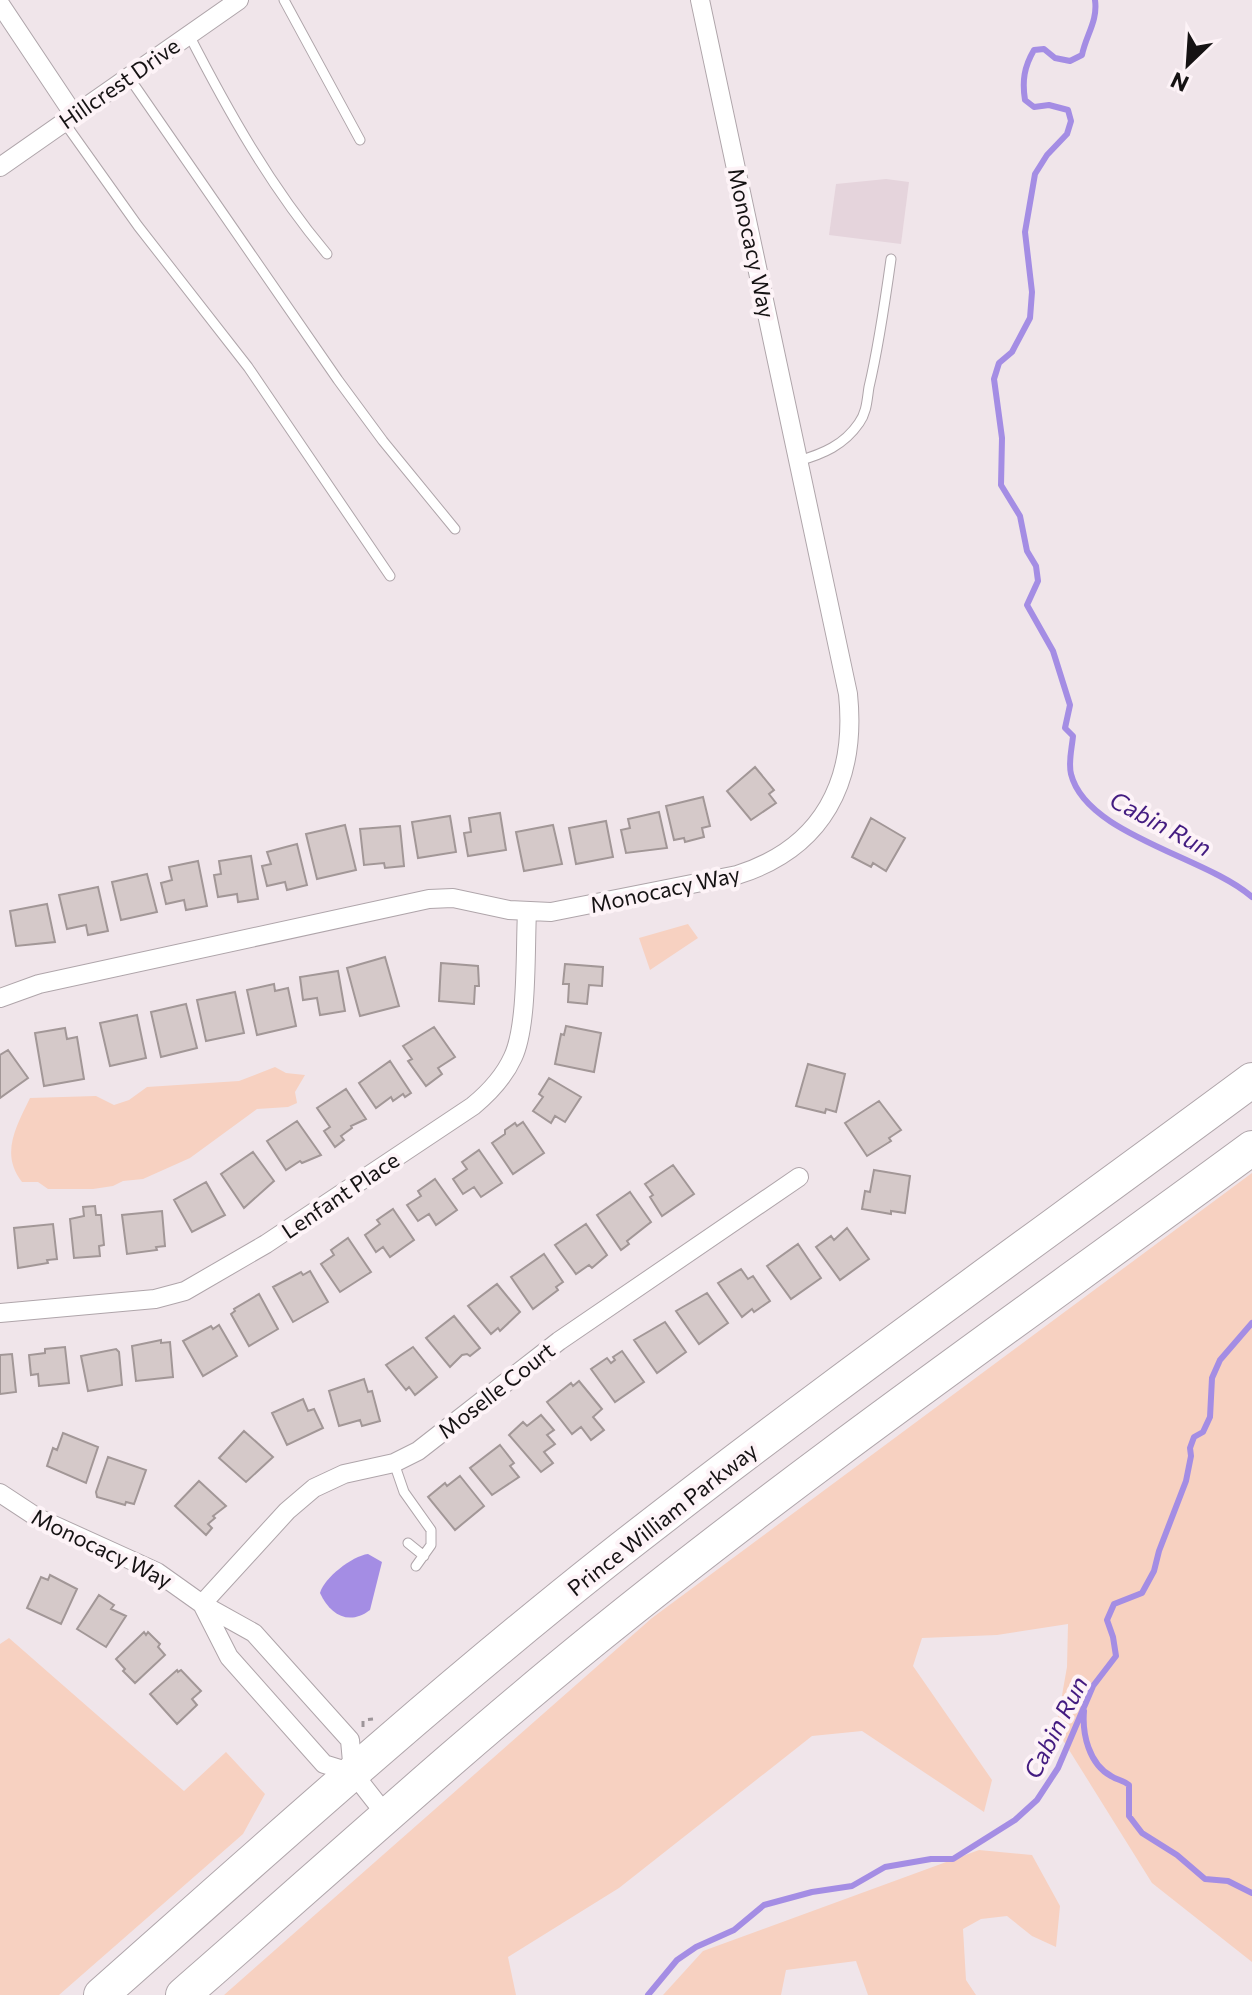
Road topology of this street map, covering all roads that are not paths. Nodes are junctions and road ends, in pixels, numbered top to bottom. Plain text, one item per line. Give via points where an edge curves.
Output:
1 (239, 0) edge
2 (284, 0) edge
3 (700, 0) edge
4 (0, 4) edge
5 (188, 33) junction
6 (128, 76) junction
7 (69, 118) junction
8 (360, 140) dead end
9 (0, 167) edge
10 (327, 254) dead end
11 (891, 259) dead end
12 (798, 461) junction
13 (455, 529) dead end
14 (390, 576) dead end
15 (527, 912) junction
16 (0, 998) edge
17 (1252, 1080) edge
18 (1252, 1148) edge
19 (799, 1177) dead end
20 (0, 1313) edge
21 (394, 1463) junction
22 (0, 1493) edge
23 (408, 1543) dead end
24 (424, 1556) junction
25 (416, 1566) dead end
26 (202, 1604) junction
27 (353, 1773) junction
28 (386, 1815) junction
29 (101, 1995) edge
30 (183, 1995) edge

1 - 5 street, Hillcrest Drive
2 - 8 lane
3 - 12 street, Monocacy Way
4 - 7 street
5 - 6 street, Hillcrest Drive
5 - 10 lane via 268,177
6 - 7 street, Hillcrest Drive
6 - 13 lane via 338,380
7 - 9 street, Hillcrest Drive
7 - 14 lane via 138,226 248,367
11 - 12 lane via 865,413 838,445
12 - 15 street, Monocacy Way via 851,725 847,762 825,812 789,850 760,868 579,908
15 - 16 street, Monocacy Way via 453,898 429,899 39,984
15 - 20 street, Lenfant Place via 518,1045 500,1079 473,1106 266,1244 185,1291 155,1299
17 - 27 highway, Prince William Parkway via 619,1551
18 - 28 highway via 703,1553
19 - 21 street, Moselle Court via 559,1341
21 - 24 lane via 404,1492 431,1530
21 - 26 street, Moselle Court via 344,1474 314,1488
22 - 26 street, Monocacy Way via 38,1518 157,1572
23 - 24 lane
24 - 25 lane
26 - 27 street, Monocacy Way via 229,1657 324,1764
26 - 27 street, Monocacy Way via 254,1633 350,1740
27 - 28 street, Monocacy Way
27 - 29 highway, Prince William Parkway
28 - 30 highway

